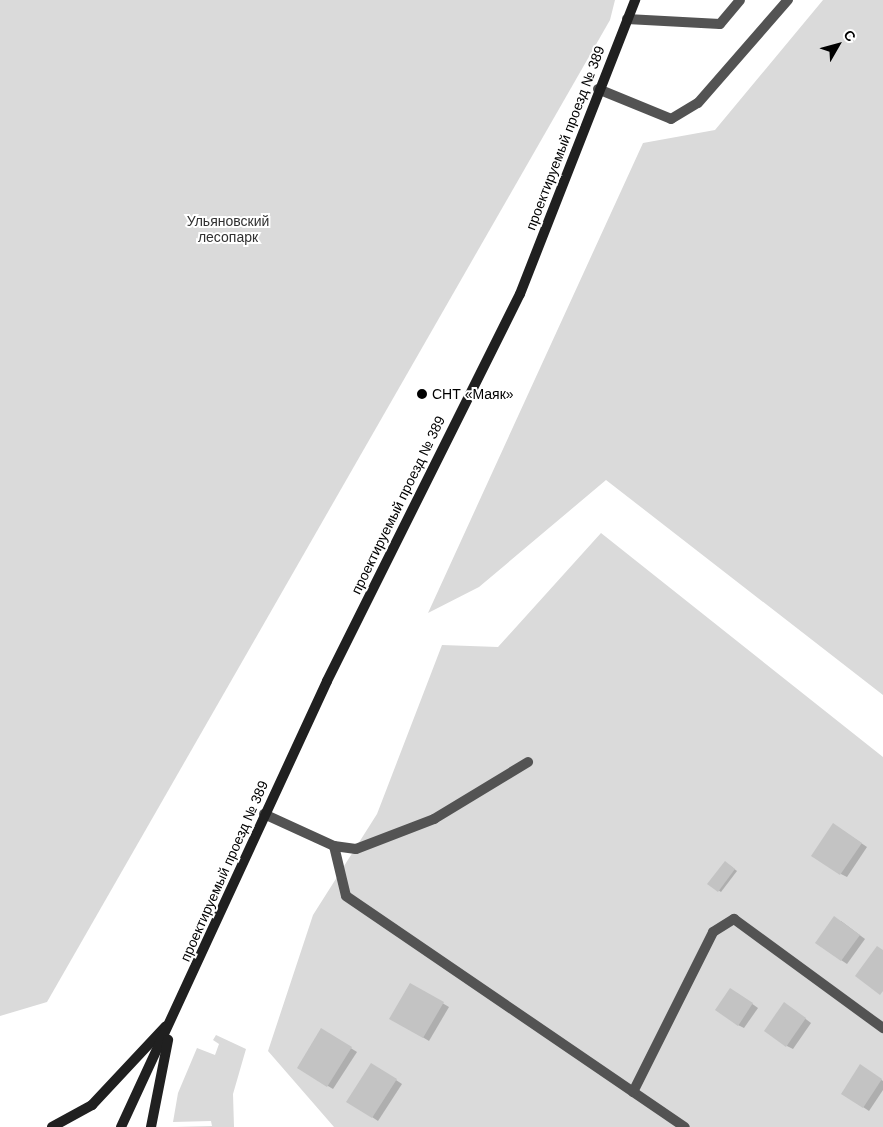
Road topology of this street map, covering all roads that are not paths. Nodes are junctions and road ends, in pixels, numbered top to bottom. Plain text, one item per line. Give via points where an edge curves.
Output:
1 (635, 0) edge
2 (740, 0) edge
3 (788, 0) edge
4 (627, 19) junction
5 (598, 89) junction
6 (528, 762) dead end
7 (264, 814) junction
8 (334, 846) junction
9 (173, 1018) junction
10 (883, 1028) edge
11 (633, 1092) junction
12 (52, 1127) edge
13 (121, 1127) edge
14 (151, 1127) edge
15 (686, 1127) edge

1 - 4 main road, проектируемый проезд № 389
2 - 4 lane via 720,24
3 - 5 lane via 698,103 671,119
4 - 5 main road, проектируемый проезд № 389
5 - 7 main road, проектируемый проезд № 389 via 520,294 331,672
6 - 8 lane via 434,819 356,849
7 - 8 lane
7 - 9 main road, проектируемый проезд № 389
8 - 11 lane via 346,896
9 - 12 main road via 92,1105
9 - 13 main road
9 - 14 main road via 156,1089
10 - 11 lane via 734,919 713,932
11 - 15 lane

